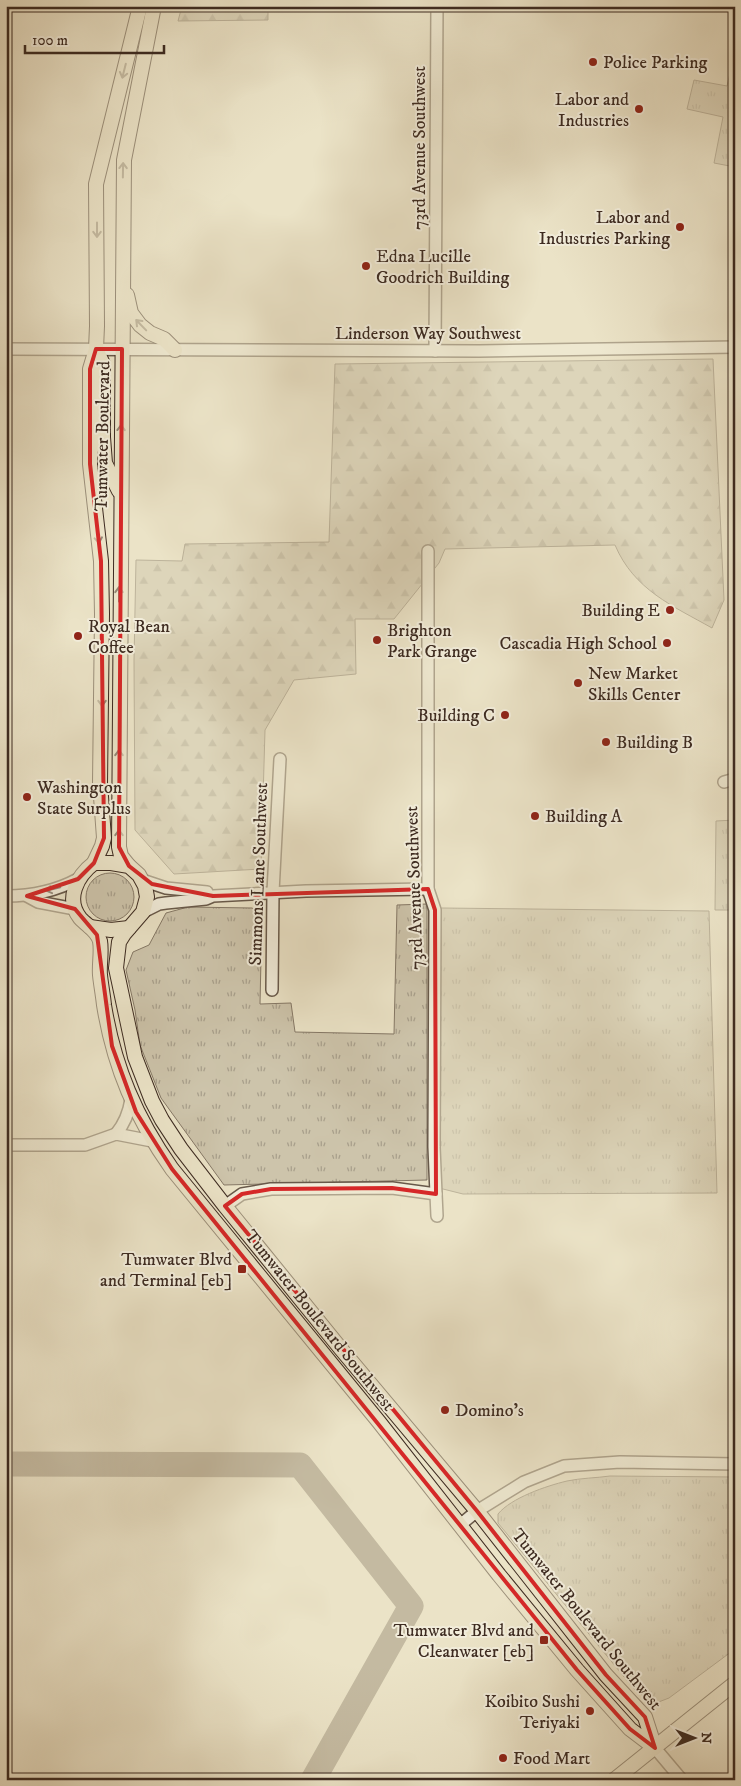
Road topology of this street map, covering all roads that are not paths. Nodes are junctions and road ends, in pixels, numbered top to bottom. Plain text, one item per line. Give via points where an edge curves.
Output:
1 (140, 6) edge
2 (154, 6) edge
3 (437, 6) edge
4 (122, 289) junction
5 (735, 347) edge
6 (6, 349) edge
7 (96, 349) junction
8 (122, 349) junction
9 (175, 350) junction
10 (435, 351) junction
11 (120, 493) junction
12 (428, 551) dead end
13 (280, 759) dead end
14 (94, 862) junction
15 (129, 866) junction
16 (78, 879) junction
17 (142, 880) junction
18 (428, 889) junction
19 (273, 892) junction
20 (6, 896) edge
21 (27, 896) junction
22 (213, 896) junction
23 (75, 910) junction
24 (143, 912) junction
25 (90, 927) junction
26 (129, 928) junction
27 (272, 990) dead end
28 (131, 1099) junction
29 (116, 1134) junction
30 (152, 1141) junction
31 (6, 1145) edge
32 (436, 1194) junction
33 (225, 1206) junction
34 (437, 1216) dead end
35 (735, 1464) edge
36 (477, 1511) junction
37 (460, 1525) junction
38 (735, 1683) edge
39 (655, 1748) junction
40 (614, 1780) edge
41 (682, 1780) edge

1 -> 7 main road, Tumwater Boulevard via 96,184
4 -> 2 main road, Tumwater Boulevard via 124,160
3 - 10 street, 73rd Avenue Southwest
4 - 8 main road, Tumwater Boulevard
9 -> 4 main road via 164,339 140,325
5 - 10 street, Linderson Way Southwest
6 - 7 street, Linderson Way Southwest
7 - 8 street, Linderson Way Southwest
7 - 11 main road via 103,364 105,463
7 -> 14 main road, Tumwater Boulevard via 90,369 90,464 101,561 100,783 104,838
8 - 9 street, Linderson Way Southwest
11 -> 8 main road, Tumwater Boulevard
9 - 10 street, Linderson Way Southwest
15 -> 11 main road, Tumwater Boulevard via 119,847
12 - 18 street, 73rd Avenue Southwest
13 - 19 street, Simmons Lane Southwest
14 - 15 main road
14 - 16 main road
15 - 17 main road
16 -> 21 street via 63,887
16 - 23 main road via 74,890
17 - 22 street via 166,888 206,892
17 - 24 main road via 147,897
18 - 19 street
18 - 32 street, 73rd Avenue Southwest via 435,910
19 - 22 street
19 - 27 street, Simmons Lane Southwest
20 - 21 street
21 - 23 street via 38,902
22 - 24 street via 158,904
23 - 25 main road
24 - 26 main road
25 - 26 main road
25 - 28 main road, Tumwater Boulevard Southwest via 100,943 102,986 112,1046
26 - 33 main road, Tumwater Boulevard Southwest via 117,948 116,968 134,1057 152,1101 181,1149
28 - 29 street via 124,1125
28 - 30 main road, Tumwater Boulevard Southwest
29 - 30 street
29 - 31 street via 85,1145
30 - 37 main road, Tumwater Boulevard Southwest
32 - 33 street via 392,1188 271,1189 242,1194
32 - 34 street, 73rd Avenue Southwest
33 - 36 main road, Tumwater Boulevard Southwest
35 - 36 street via 620,1462 564,1466 524,1482
36 - 37 street
36 - 39 main road, Tumwater Boulevard Southwest via 606,1675 645,1717
37 - 39 main road, Tumwater Boulevard Southwest via 577,1670 630,1729
38 - 39 main road
39 - 40 main road
39 - 41 street

